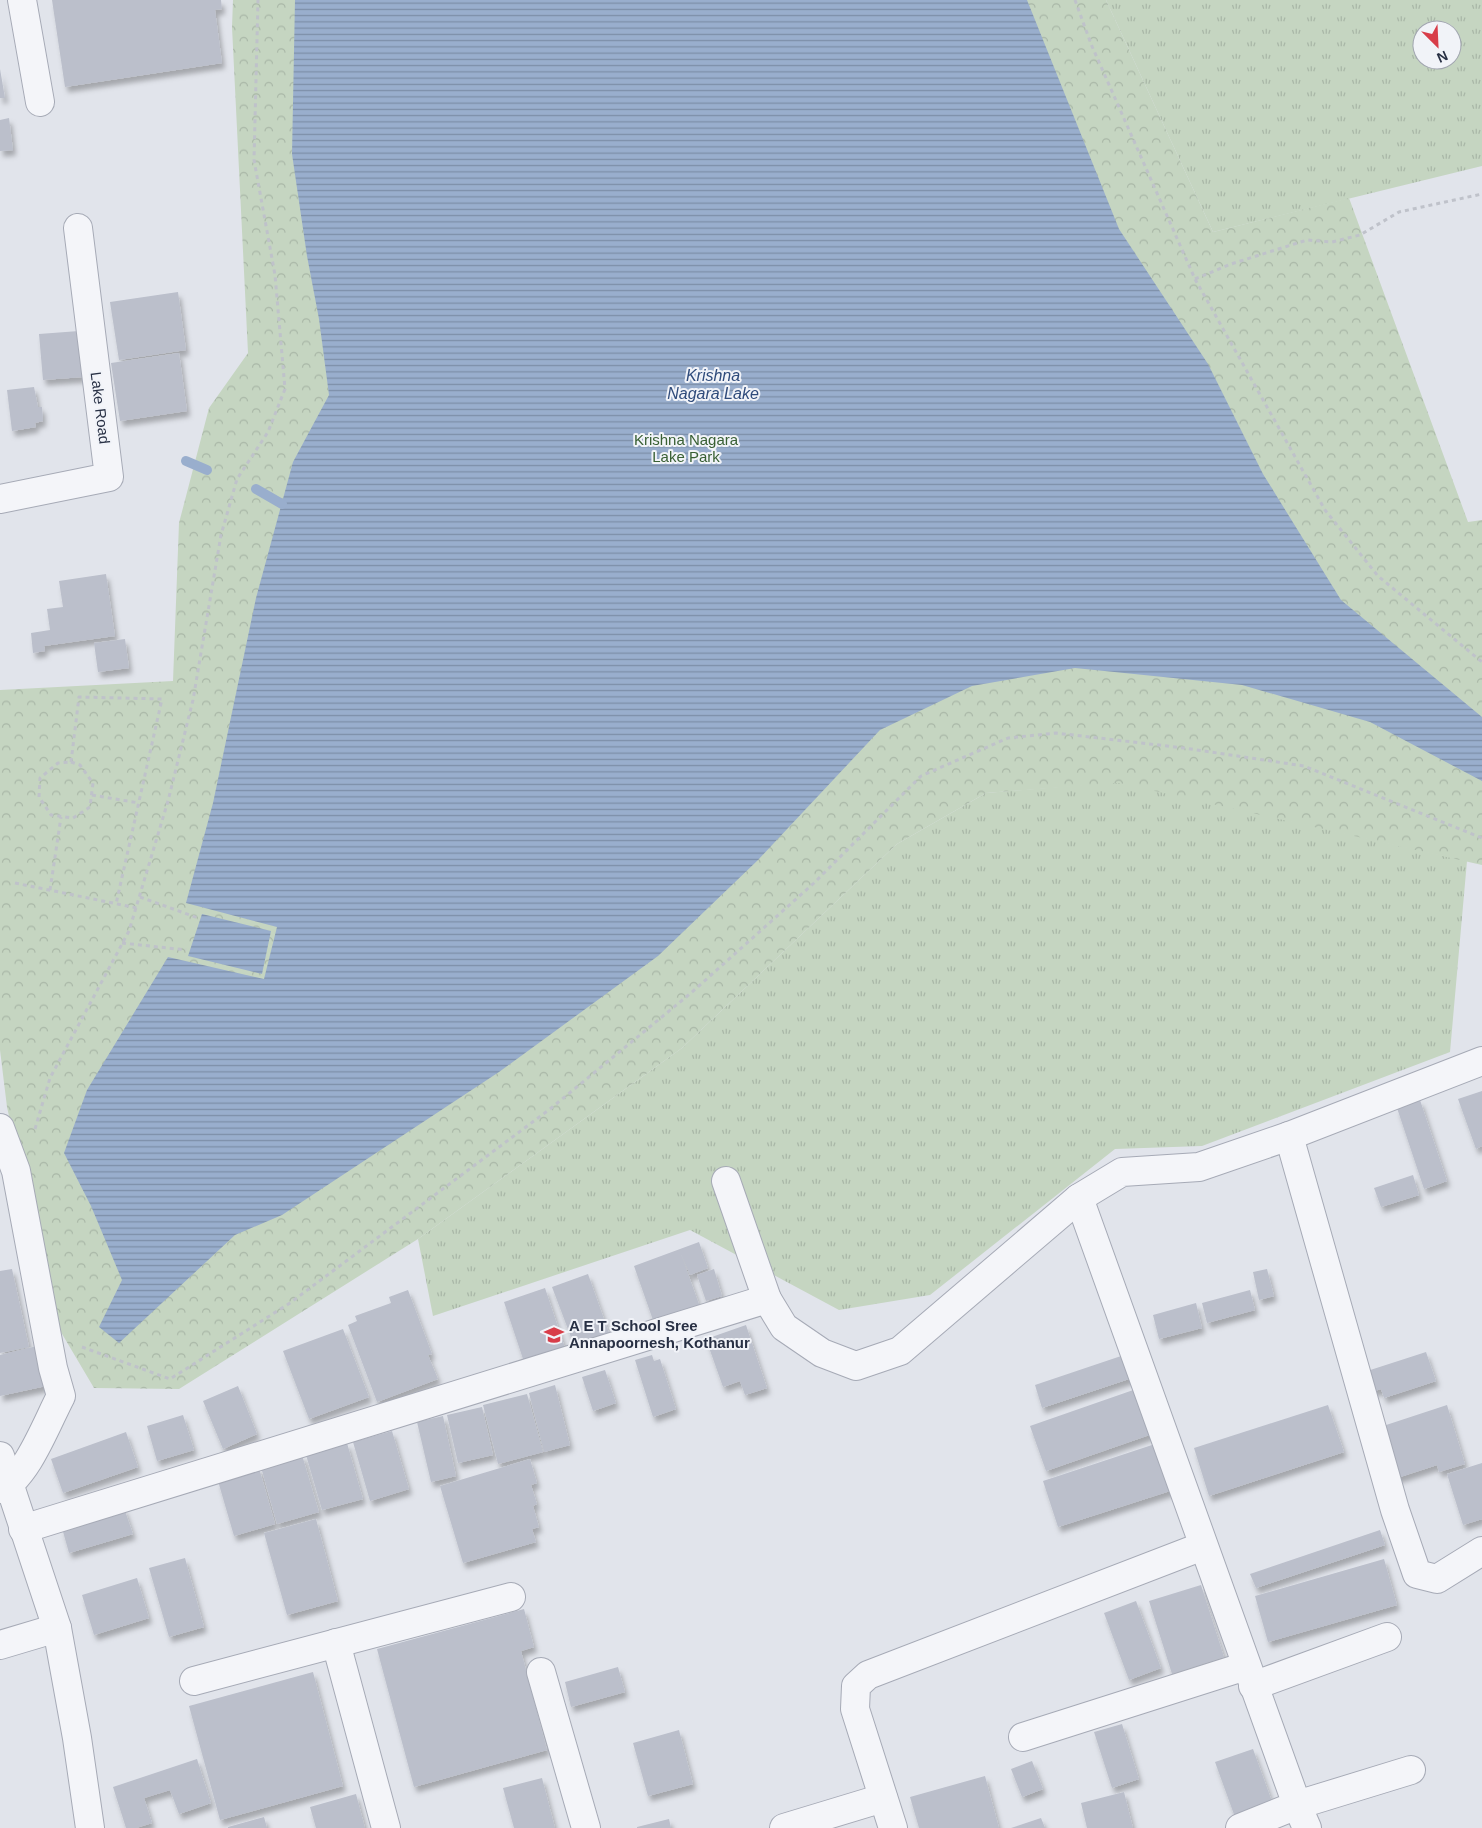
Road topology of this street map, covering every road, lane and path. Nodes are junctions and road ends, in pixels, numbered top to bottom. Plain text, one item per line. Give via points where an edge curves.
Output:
1 (22, 0) edge
2 (258, 0) edge
3 (1075, 0) edge
4 (40, 102) dead end
5 (1482, 194) edge
6 (78, 228) dead end
7 (1194, 279) junction
8 (0, 499) edge
9 (1482, 662) edge
10 (71, 762) junction
11 (92, 795) junction
12 (139, 803) junction
13 (61, 817) junction
14 (1482, 838) edge
15 (14, 883) dead end
16 (50, 890) junction
17 (140, 897) junction
18 (116, 904) junction
19 (137, 908) junction
20 (198, 918) dead end
21 (122, 944) junction
22 (186, 950) dead end
23 (1482, 1061) edge
24 (0, 1128) edge
25 (34, 1130) dead end
26 (1289, 1136) junction
27 (726, 1181) dead end
28 (1079, 1198) junction
29 (767, 1299) junction
30 (78, 1338) dead end
31 (9, 1474) edge
32 (23, 1529) junction
33 (1204, 1546) junction
34 (1482, 1551) edge
35 (511, 1597) dead end
36 (57, 1628) junction
37 (1387, 1637) dead end
38 (336, 1643) junction
39 (0, 1645) edge
40 (541, 1672) dead end
41 (1250, 1676) junction
42 (194, 1681) dead end
43 (1023, 1737) dead end
44 (1411, 1770) dead end
45 (884, 1798) junction
46 (1302, 1817) edge
47 (90, 1828) edge
48 (386, 1828) edge
49 (586, 1828) edge
50 (784, 1828) edge
51 (893, 1828) edge
52 (1240, 1828) edge

1 - 4 street
2 - 17 path via 254,160 275,275 286,389 268,432 237,479 223,525 193,700
3 - 7 path via 1091,44
5 - 7 path via 1398,212 1360,235 1332,242 1306,240
6 - 8 street, Lake Road via 109,477
7 - 9 path via 1325,510 1378,576
10 - 11 path via 80,765 93,783
10 - 12 path via 80,697 162,699
10 - 13 path via 58,763 40,778 38,797 50,815
11 - 12 path
11 - 13 path via 90,807 73,818
12 - 18 path
13 - 16 path
14 - 30 path via 1304,766 1056,733 1008,738 920,776 814,883 691,993 550,1109 290,1303 170,1378 81,1346
15 - 16 path
16 - 18 path
17 - 19 path
17 - 20 path
18 - 19 path
19 - 21 path
21 - 22 path
21 - 25 path via 50,1078
23 - 26 street
24 - 31 street via 16,1171 61,1396
26 - 28 street via 1199,1167 1122,1172
26 - 34 street via 1395,1510 1417,1574 1438,1579
27 - 29 street
28 - 29 street via 900,1351 856,1366 822,1353 784,1327
28 - 33 street
29 - 32 street
31 - 32 street
32 - 36 street
33 - 41 street
33 - 45 street via 868,1675 856,1686 855,1709
35 - 38 street
36 - 39 street
36 - 47 street
37 - 41 street
38 - 42 street
38 - 48 street
40 - 49 street
41 - 43 street
41 - 46 street
44 - 46 street
45 - 50 street
45 - 51 street
46 - 52 street

